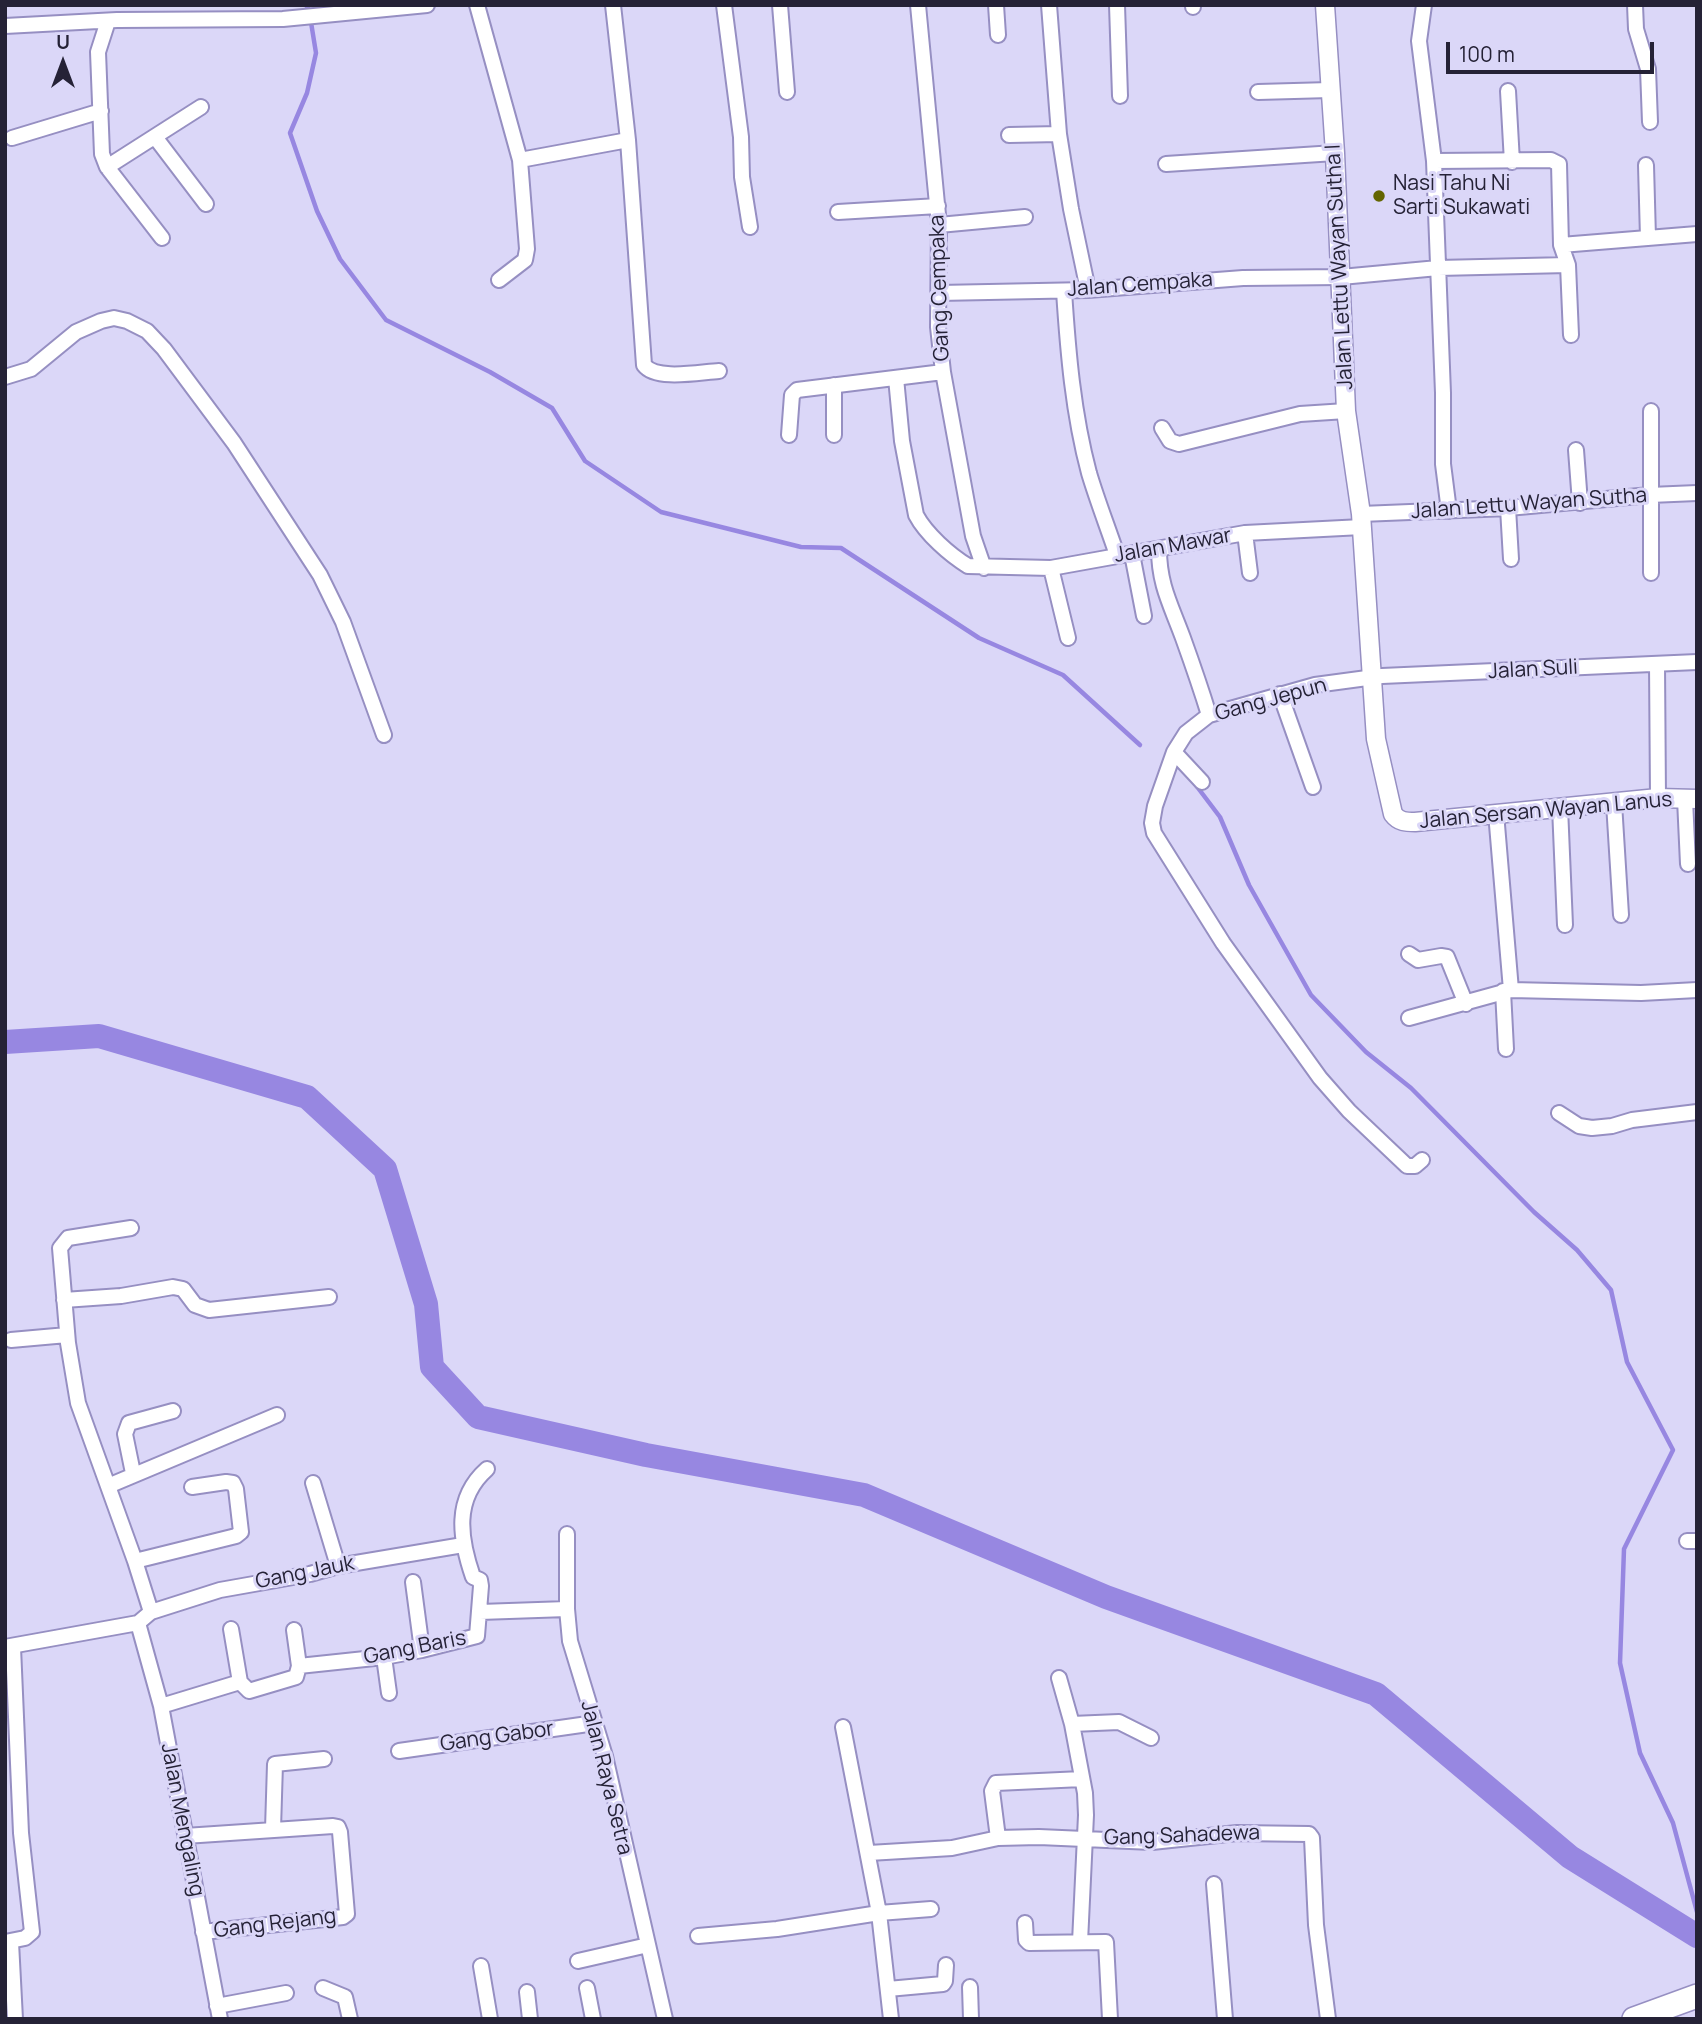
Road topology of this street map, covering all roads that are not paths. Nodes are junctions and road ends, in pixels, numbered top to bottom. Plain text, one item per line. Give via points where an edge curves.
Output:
1 (124, 5) edge
2 (427, 5) edge
3 (477, 5) edge
4 (613, 5) edge
5 (724, 5) edge
6 (780, 5) edge
7 (918, 5) edge
8 (996, 5) edge
9 (1049, 5) edge
10 (1116, 5) edge
11 (1325, 5) edge
12 (1424, 5) edge
13 (1635, 5) edge
14 (113, 20) junction
15 (5, 26) edge
16 (998, 35) dead end
17 (1329, 90) junction
18 (787, 92) dead end
19 (1258, 92) dead end
20 (1508, 92) dead end
21 (1120, 96) dead end
22 (201, 107) dead end
23 (101, 111) junction
24 (1650, 122) dead end
25 (1059, 134) junction
26 (1009, 135) dead end
27 (155, 137) junction
28 (12, 138) dead end
29 (628, 140) junction
30 (1335, 153) junction
31 (520, 160) junction
32 (1434, 162) junction
33 (1512, 162) junction
34 (1166, 164) dead end
35 (1646, 165) dead end
36 (107, 166) junction
37 (206, 204) dead end
38 (938, 206) junction
39 (838, 212) dead end
40 (1025, 217) dead end
41 (939, 225) junction
42 (750, 227) dead end
43 (1697, 234) edge
44 (162, 238) dead end
45 (1648, 238) junction
46 (1561, 245) junction
47 (1568, 265) junction
48 (1438, 268) junction
49 (1341, 277) junction
50 (499, 281) dead end
51 (1088, 290) junction
52 (1064, 291) junction
53 (939, 293) junction
54 (1571, 335) dead end
55 (719, 371) dead end
56 (943, 372) junction
57 (5, 377) edge
58 (896, 378) junction
59 (834, 386) junction
60 (1346, 411) junction
61 (1651, 411) dead end
62 (1162, 428) dead end
63 (789, 435) dead end
64 (834, 435) dead end
65 (1576, 450) dead end
66 (1697, 494) edge
67 (1650, 495) junction
68 (1580, 503) junction
69 (1508, 508) junction
70 (1449, 511) junction
71 (1362, 521) junction
72 (1245, 533) junction
73 (1159, 549) junction
74 (1132, 554) junction
75 (1117, 555) junction
76 (1511, 559) dead end
77 (984, 568) junction
78 (1051, 568) junction
79 (1250, 573) dead end
80 (1651, 573) dead end
81 (1144, 616) dead end
82 (1068, 638) dead end
83 (1697, 662) edge
84 (1657, 664) junction
85 (1370, 678) junction
86 (1280, 694) junction
87 (1209, 715) junction
88 (384, 735) dead end
89 (1174, 752) junction
90 (1202, 782) dead end
91 (1314, 786) dead end
92 (1658, 798) junction
93 (1691, 799) edge
94 (1614, 803) junction
95 (1560, 807) junction
96 (1496, 813) junction
97 (1688, 864) dead end
98 (1621, 915) dead end
99 (1565, 925) dead end
100 (1409, 954) dead end
101 (1697, 990) edge
102 (1507, 991) junction
103 (1466, 1004) junction
104 (1409, 1018) dead end
105 (1506, 1049) dead end
106 (1697, 1112) edge
107 (1559, 1114) dead end
108 (1422, 1160) dead end
109 (131, 1228) dead end
110 (329, 1297) dead end
111 (64, 1300) junction
112 (67, 1335) junction
113 (11, 1340) dead end
114 (173, 1411) dead end
115 (276, 1415) dead end
116 (487, 1469) dead end
117 (133, 1473) junction
118 (313, 1483) dead end
119 (108, 1486) junction
120 (192, 1487) dead end
121 (567, 1534) dead end
122 (463, 1545) junction
123 (135, 1561) junction
124 (338, 1566) junction
125 (413, 1583) dead end
126 (567, 1609) junction
127 (150, 1612) junction
128 (480, 1612) junction
129 (138, 1623) junction
130 (231, 1629) dead end
131 (293, 1630) dead end
132 (9, 1647) edge
133 (422, 1650) junction
134 (384, 1657) junction
135 (299, 1666) junction
136 (1059, 1678) dead end
137 (240, 1682) junction
138 (389, 1693) dead end
139 (161, 1706) junction
140 (595, 1723) junction
141 (1072, 1724) junction
142 (843, 1727) dead end
143 (1151, 1738) dead end
144 (399, 1751) dead end
145 (324, 1759) dead end
146 (1082, 1779) junction
147 (273, 1829) junction
148 (185, 1836) junction
149 (998, 1838) junction
150 (1083, 1839) junction
151 (869, 1853) junction
152 (1214, 1884) dead end
153 (931, 1909) dead end
154 (880, 1913) junction
155 (1024, 1923) dead end
156 (203, 1932) junction
157 (698, 1936) dead end
158 (8, 1942) edge
159 (1080, 1942) junction
160 (648, 1945) junction
161 (578, 1961) dead end
162 (946, 1965) dead end
163 (481, 1966) dead end
164 (970, 1987) dead end
165 (323, 1988) dead end
166 (587, 1988) dead end
167 (888, 1989) junction
168 (527, 1992) dead end
169 (286, 1993) dead end
170 (1697, 1996) edge
171 (219, 2012) edge
172 (1644, 2015) edge
173 (15, 2019) edge
174 (350, 2019) edge
175 (490, 2019) edge
176 (530, 2019) edge
177 (593, 2019) edge
178 (665, 2019) edge
179 (891, 2019) edge
180 (971, 2019) edge
181 (1110, 2019) edge
182 (1225, 2019) edge
183 (1328, 2019) edge

1 - 14 street
2 - 14 street via 283,19
3 - 31 street
4 - 29 street
5 - 42 street
6 - 18 street
7 - 38 street, Gang Cempaka
8 - 16 street
9 - 25 street
10 - 21 street
11 - 17 street, Jalan Lettu Wayan Sutha I
12 - 32 street via 1419,41
13 - 24 street via 1636,29 1647,62
14 - 15 street
14 - 23 street via 98,52
17 - 19 street
17 - 30 street, Jalan Lettu Wayan Sutha I
20 - 33 street
22 - 27 street
23 - 28 street
23 - 36 street via 102,154
25 - 26 street
25 - 51 street
27 - 36 street
27 - 37 street
29 - 31 street
29 - 55 street via 644,365 658,374
30 - 34 street
30 - 49 street, Jalan Lettu Wayan Sutha I
31 - 50 street via 526,257
32 - 33 street
32 - 48 street
33 - 46 street via 1551,160 1559,164
35 - 45 street
36 - 44 street
38 - 39 street
38 - 41 street, Gang Cempaka
40 - 41 street
41 - 53 street, Gang Cempaka
43 - 45 street
45 - 46 street
46 - 47 street
47 - 48 street, Jalan Cempaka
47 - 54 street
48 - 49 street, Jalan Cempaka
48 - 70 street via 1443,464
49 - 51 street, Jalan Cempaka
49 - 60 street, Jalan Lettu Wayan Sutha I
51 - 52 street, Jalan Cempaka
52 - 53 street, Jalan Cempaka
52 - 75 street via 1075,409 1089,472
53 - 56 street, Gang Cempaka
56 - 58 street
56 - 77 street, Gang Cempaka via 973,536
57 - 88 street via 31,369 76,332 101,321 114,318 147,331 233,443 320,575 343,622
58 - 59 street
58 - 77 street via 916,515 959,561
59 - 63 street via 795,391
59 - 64 street
60 - 62 street via 1300,414 1179,444 1170,441
60 - 71 street, Jalan Lettu Wayan Sutha I
61 - 67 street
65 - 68 street
66 - 67 street, Jalan Lettu Wayan Sutha
67 - 68 street, Jalan Lettu Wayan Sutha
67 - 80 street
68 - 69 street, Jalan Lettu Wayan Sutha
69 - 70 street, Jalan Lettu Wayan Sutha
69 - 76 street
70 - 71 street, Jalan Lettu Wayan Sutha
71 - 72 street, Jalan Mawar
71 - 85 street, Jalan Sersan Wayan Lanus
72 - 73 street, Jalan Mawar
72 - 79 street
73 - 74 street, Jalan Mawar
73 - 87 street via 1163,589
74 - 75 street, Jalan Mawar
74 - 81 street
75 - 78 street, Jalan Mawar
77 - 78 street, Jalan Mawar
78 - 82 street
83 - 84 street, Jalan Suli
84 - 85 street, Jalan Suli
84 - 92 street
85 - 86 street, Gang Jepun
85 - 96 street, Jalan Sersan Wayan Lanus via 1376,739 1396,819 1415,822
86 - 87 street, Gang Jepun
86 - 91 street
87 - 89 street, Gang Jepun via 1186,733
89 - 90 street
89 - 108 street, Gang Jepun via 1157,799 1154,833 1223,943 1320,1078 1407,1166
92 - 93 street, Jalan Sersan Wayan Lanus
92 - 94 street, Jalan Sersan Wayan Lanus
93 - 97 street
94 - 95 street, Jalan Sersan Wayan Lanus
94 - 98 street
95 - 96 street, Jalan Sersan Wayan Lanus
95 - 99 street
96 - 102 street
100 - 103 street via 1418,960 1447,957
101 - 102 street
102 - 103 street
102 - 105 street
103 - 104 street
106 - 107 street via 1592,1128
109 - 111 street via 73,1236 62,1243
110 - 111 street via 209,1310 195,1305 183,1289 173,1287
111 - 112 street
112 - 113 street
112 - 119 street via 78,1403
114 - 117 street via 129,1423 125,1434
115 - 117 street
116 - 122 street, Gang Baris via 464,1505
117 - 119 street
118 - 124 street
119 - 123 street
120 - 123 street via 233,1483 241,1532
121 - 126 street, Jalan Raya Setra
122 - 124 street, Gang Jauk
122 - 128 street, Gang Baris via 473,1577 480,1580
123 - 127 street
124 - 127 street, Gang Jauk via 219,1590
125 - 133 street
126 - 128 street
126 - 140 street, Jalan Raya Setra via 574,1661
127 - 129 street
128 - 133 street, Gang Baris via 479,1632 474,1638
129 - 132 street
129 - 139 street, Jalan Mengaling
130 - 137 street
131 - 135 street
132 - 158 street via 32,1931
133 - 134 street, Gang Baris
134 - 135 street, Gang Baris
134 - 138 street
135 - 137 street via 293,1679 252,1691
136 - 141 street
137 - 139 street
139 - 148 street, Jalan Mengaling
140 - 144 street, Gang Gabor
140 - 160 street, Jalan Raya Setra
141 - 143 street via 1119,1723
141 - 146 street
142 - 151 street
145 - 147 street via 275,1764
146 - 149 street via 996,1783 992,1791
146 - 150 street
147 - 148 street
147 - 156 street, Gang Rejang via 338,1828 347,1914
148 - 156 street, Jalan Mengaling
149 - 150 street, Gang Sahadewa
149 - 151 street, Gang Sahadewa via 952,1848
150 - 159 street
150 - 183 street, Gang Sahadewa via 1162,1842 1237,1833 1309,1834
151 - 154 street
152 - 182 street
153 - 154 street
154 - 157 street
154 - 167 street
155 - 159 street via 1029,1942
156 - 171 street, Jalan Mengaling
158 - 173 street
159 - 181 street via 1106,1942
160 - 161 street
160 - 178 street, Jalan Raya Setra
162 - 167 street via 943,1984
163 - 175 street
164 - 180 street
165 - 174 street via 345,1997
166 - 177 street
167 - 179 street
168 - 176 street
169 - 171 street
170 - 172 highway

